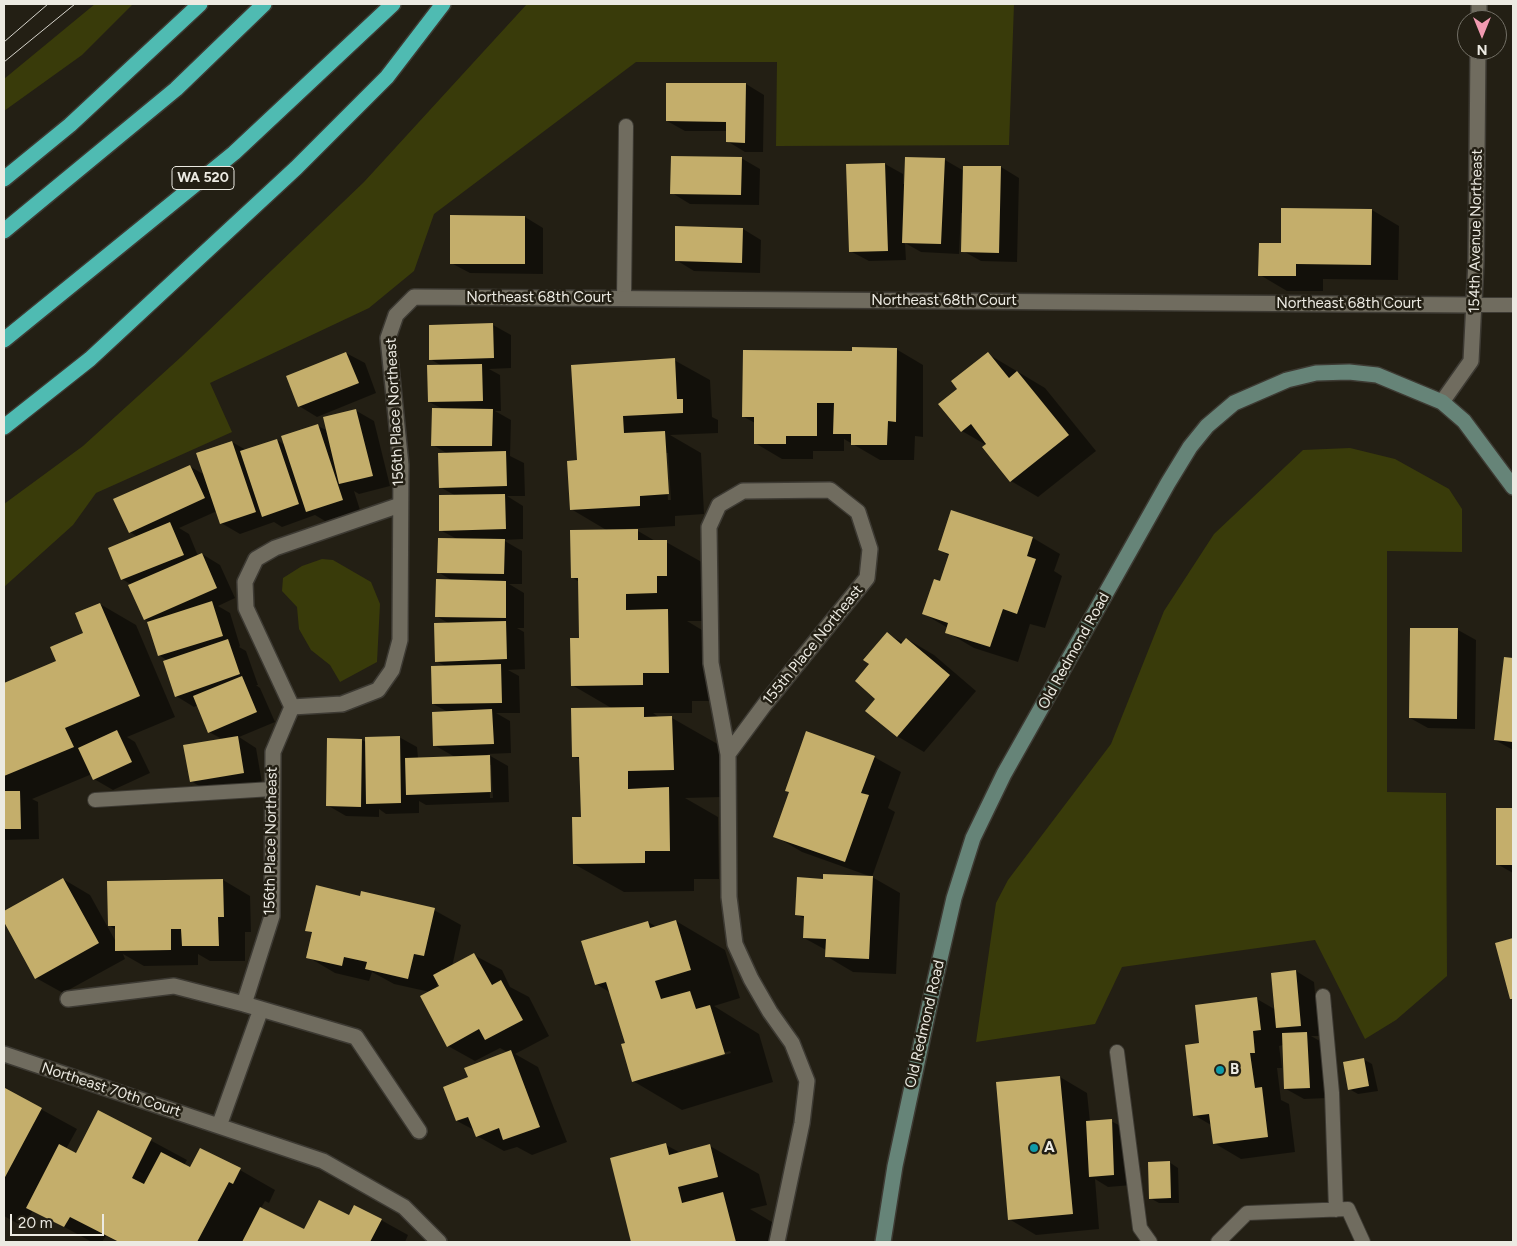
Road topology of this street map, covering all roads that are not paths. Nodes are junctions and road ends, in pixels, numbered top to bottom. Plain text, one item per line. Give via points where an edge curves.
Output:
1 (200, 4) edge
2 (264, 4) edge
3 (393, 4) edge
4 (443, 4) edge
5 (1478, 60) edge
6 (626, 126) dead end
7 (4, 179) edge
8 (4, 231) edge
9 (414, 297) joint
10 (624, 299) junction
11 (1513, 305) edge
12 (1475, 306) junction
13 (4, 340) edge
14 (1442, 402) junction
15 (4, 427) edge
16 (1513, 487) edge
17 (400, 505) junction
18 (292, 707) junction
19 (728, 754) junction
20 (272, 789) junction
21 (96, 800) dead end
22 (1323, 996) dead end
23 (68, 999) dead end
24 (244, 1004) junction
25 (261, 1009) junction
26 (1117, 1052) dead end
27 (4, 1054) edge
28 (219, 1126) junction
29 (419, 1131) dead end
30 (1336, 1210) junction
31 (439, 1242) edge
32 (777, 1242) edge
33 (883, 1242) edge
34 (1150, 1242) edge
35 (1218, 1242) edge
36 (1363, 1242) edge

1 - 7 highway via 70,125
2 - 8 highway via 176,89
3 - 13 highway, WA 520 via 234,153
4 - 15 highway via 387,77 296,168 90,359
5 - 12 street, 154th Avenue Northeast
6 - 10 lane
9 - 10 street, Northeast 68th Court
9 - 17 street, 156th Place Northeast via 396,315 388,338 401,464
10 - 12 street, Northeast 68th Court
11 - 12 lane
12 - 14 street, 154th Avenue Northeast via 1471,361
14 - 16 main road, Old Redmond Road via 1464,421
14 - 33 main road, Old Redmond Road via 1377,374 1316,374 1287,380 1234,403 1207,426 1190,447 1004,774 973,838 954,898 930,998 896,1157
17 - 18 street, 156th Place Northeast via 400,640 392,670 378,690 342,704
17 - 18 street, 156th Place Northeast via 275,548 256,559 245,582 246,608
18 - 20 street, 156th Place Northeast via 273,752
19 - 19 street, 155th Place Northeast via 711,663 708,527 719,505 743,491 830,490 858,512 870,549 867,578
19 - 32 street, 155th Place Northeast via 729,897 735,944 770,1012 792,1043 807,1081 802,1123
20 - 21 lane
20 - 24 street, 156th Place Northeast via 272,916
22 - 30 lane via 1332,1093
23 - 24 street via 174,986
24 - 25 street
25 - 28 street
25 - 29 street via 356,1037
26 - 34 lane via 1140,1228
27 - 28 street, Northeast 70th Court
28 - 31 street via 323,1161 404,1207
30 - 35 lane via 1247,1214
30 - 36 lane via 1348,1209

